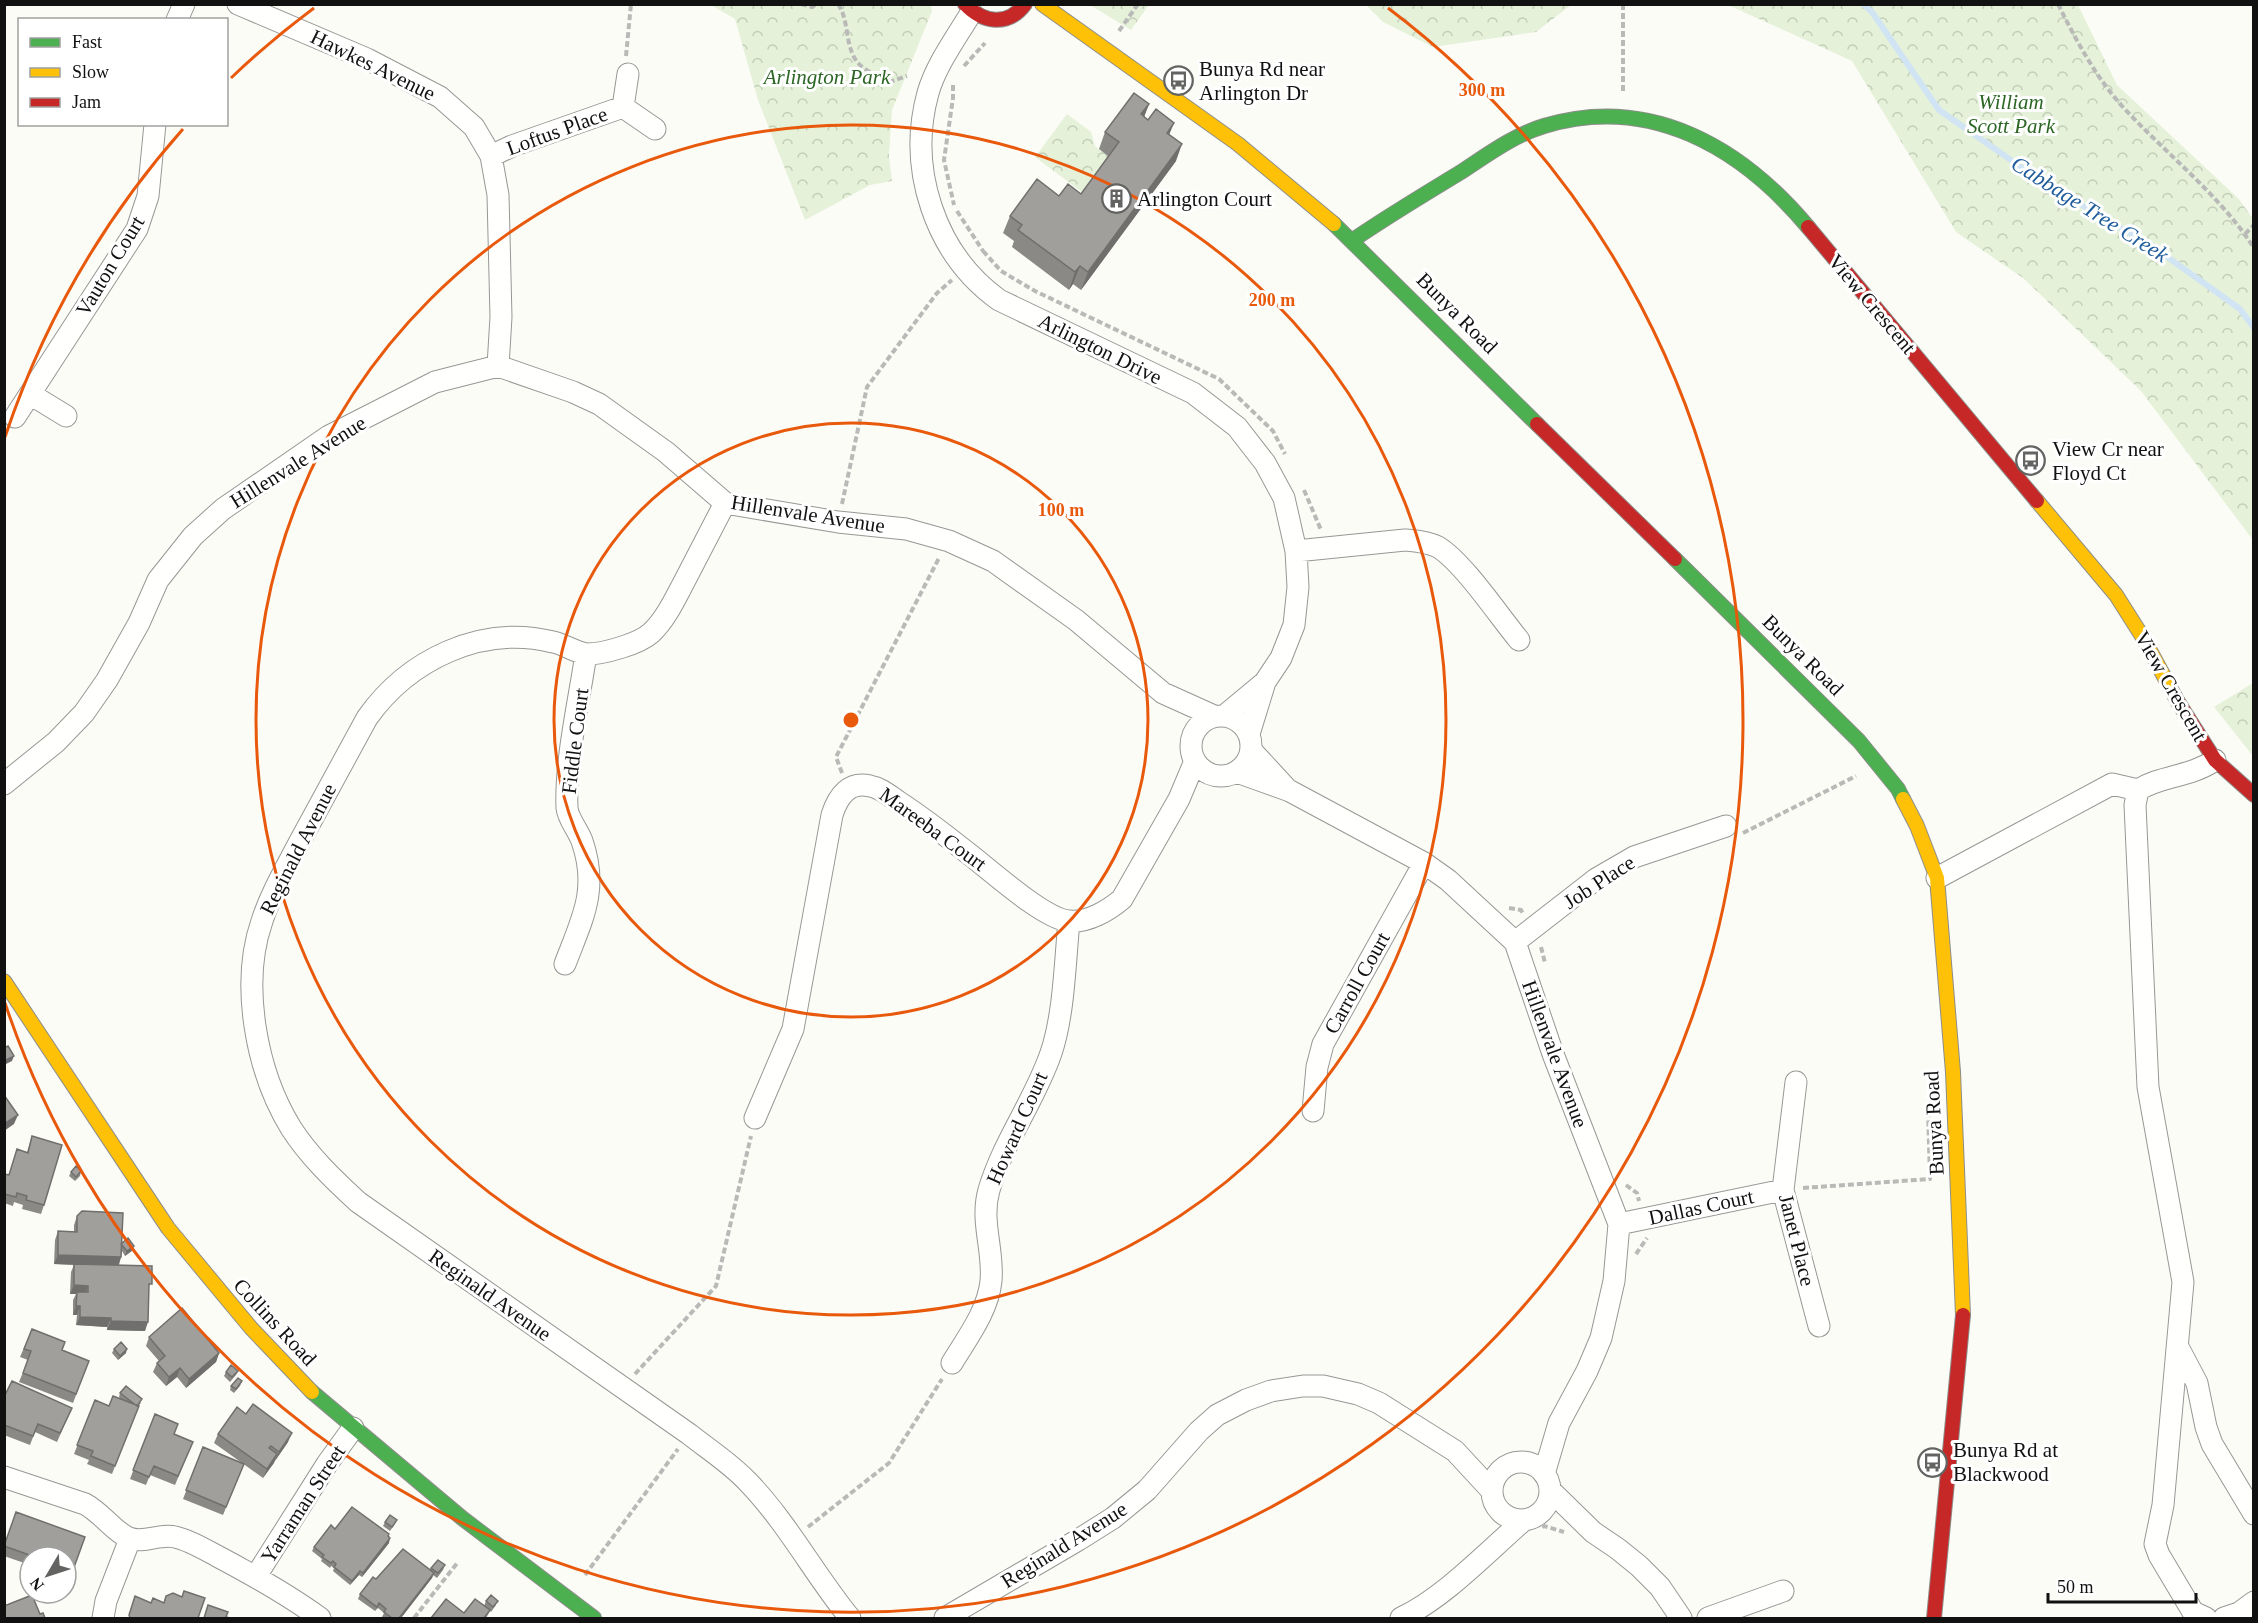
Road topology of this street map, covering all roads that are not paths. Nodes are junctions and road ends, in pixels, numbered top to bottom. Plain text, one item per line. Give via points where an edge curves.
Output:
1 (184, 4) edge
2 (238, 4) edge
3 (1025, 4) edge
4 (1042, 4) edge
5 (968, 9) edge
6 (178, 18) edge
7 (628, 74) road end
8 (623, 107) junction
9 (155, 126) edge
10 (655, 129) dead end
11 (491, 156) junction
12 (1353, 240) junction
13 (498, 366) junction
14 (30, 394) junction
15 (66, 416) dead end
16 (15, 417) dead end
17 (725, 503) junction
18 (1296, 551) junction
19 (1519, 640) dead end
20 (586, 654) junction
21 (1265, 682) junction
22 (1163, 693) junction
23 (1219, 716) junction
24 (1192, 738) junction
25 (1250, 742) junction
26 (2215, 760) junction
27 (1195, 761) junction
28 (1237, 772) junction
29 (1212, 775) junction
30 (4, 784) edge
31 (2138, 790) junction
32 (1290, 791) junction
33 (2253, 795) edge
34 (1179, 799) junction
35 (1726, 826) road end
36 (1424, 862) junction
37 (1937, 878) junction
38 (1069, 921) junction
39 (1515, 942) junction
40 (565, 964) dead end
41 (4, 981) edge
42 (1796, 1082) dead end
43 (1313, 1111) dead end
44 (755, 1118) road end
45 (1783, 1190) junction
46 (1619, 1224) junction
47 (1819, 1326) dead end
48 (2177, 1346) junction
49 (952, 1363) road end
50 (1559, 1423) junction
51 (353, 1428) junction
52 (1455, 1451) junction
53 (1513, 1464) junction
54 (4, 1477) edge
55 (1547, 1482) junction
56 (1492, 1491) junction
57 (1501, 1511) junction
58 (2253, 1514) edge
59 (1532, 1517) junction
60 (1593, 1532) junction
61 (130, 1539) junction
62 (1474, 1564) junction
63 (256, 1576) junction
64 (1783, 1591) dead end
65 (2253, 1602) edge
66 (103, 1618) edge
67 (320, 1618) edge
68 (594, 1618) edge
69 (850, 1618) edge
70 (945, 1618) edge
71 (1405, 1618) edge
72 (1681, 1618) edge
73 (1708, 1618) edge
74 (1934, 1618) edge
75 (2206, 1618) edge
76 (2224, 1618) edge

1 - 6 street
2 - 11 street, Hawkes Avenue via 367,59 440,97 474,127
3 - 5 street via 1014,17 1004,21 981,19
4 - 12 street, Bunya Road via 1238,144
5 - 18 street, Arlington Drive via 928,92 922,128 921,168 930,204 946,241 979,285 999,300 1193,393 1237,427 1284,498
7 - 8 street, Loftus Place
8 - 10 street, Loftus Place
8 - 11 street, Loftus Place
9 - 14 street, Vauton Court via 148,196 137,229
11 - 13 street, Hawkes Avenue via 500,243
12 - 26 street, View Crescent via 1518,136 1562,121 1622,117 1664,123 1714,145 1763,178 1790,206 2116,595
12 - 37 street, Bunya Road via 1859,741 1898,789
13 - 17 street, Hillenvale Avenue via 599,404 666,452
13 - 30 street, Hillenvale Avenue via 435,382 340,431 223,509 193,536 158,580 139,623 84,713 56,742
14 - 15 street
14 - 16 street, Vauton Court
17 - 20 street via 669,610 650,634 633,644
17 - 22 street, Hillenvale Avenue via 906,529 949,540 993,561 1076,620
18 - 19 street via 1406,540 1437,547 1455,561
18 - 21 street, Arlington Drive via 1294,625 1281,658
20 - 40 street, Fiddle Court via 567,811 582,841 590,880 588,903
20 - 69 street, Reginald Avenue via 552,641 486,640 417,667 381,697 270,898 256,942 252,999 260,1052 290,1126 333,1179 358,1202 689,1434 746,1480
21 - 23 street, Arlington Drive
21 - 25 street, Arlington Drive
22 - 23 street, Hillenvale Avenue
22 - 24 street, Hillenvale Avenue
23 - 24 street via 1200,724
23 - 25 street via 1234,718 1243,725
24 - 27 street
25 - 28 street via 1244,766
25 - 32 street, Hillenvale Avenue
26 - 31 street via 2201,770 2150,783
26 - 33 street, View Crescent
27 - 29 street
27 - 34 street
28 - 29 street
28 - 32 street, Hillenvale Avenue
29 - 34 street
31 - 37 street via 2112,784
31 - 48 street via 2135,805 2148,1087 2183,1282
32 - 36 street, Hillenvale Avenue
34 - 38 street via 1122,898 1109,910
35 - 39 street, Job Place via 1634,857 1596,879
36 - 39 street, Hillenvale Avenue
36 - 43 street, Carroll Court via 1323,1044
37 - 74 street, Bunya Road via 1953,1072 1963,1324
38 - 44 street, Mareeba Court via 1031,902 881,790 861,785 847,788 838,798 832,815 793,1029
38 - 49 street, Howard Court via 1051,1054 993,1178 987,1200 991,1263 985,1306
39 - 46 street, Hillenvale Avenue via 1553,1054
41 - 51 street, Collins Road via 183,1248 284,1364
42 - 45 street, Janet Place
45 - 46 street, Dallas Court
45 - 47 street, Janet Place
46 - 50 street, Hillenvale Avenue via 1614,1281 1601,1338
48 - 58 street via 2197,1383 2212,1444
48 - 75 street via 2163,1505 2155,1545 2193,1612
50 - 53 street, Hillenvale Avenue
50 - 55 street, Hillenvale Avenue
51 - 63 street, Yarraman Street
51 - 68 street, Collins Road via 462,1518
52 - 53 street, Reginald Avenue
52 - 56 street, Reginald Avenue
52 - 70 street, Reginald Avenue via 1395,1412 1358,1394 1323,1386 1271,1391 1217,1415 1147,1490 1113,1518
53 - 55 street via 1532,1464
53 - 56 street via 1497,1476
54 - 61 street via 85,1504
55 - 59 street via 1545,1507
55 - 60 street
56 - 57 street
57 - 59 street via 1515,1520
57 - 62 street
59 - 60 street
59 - 62 street
60 - 72 street via 1660,1587
61 - 63 street via 174,1536
61 - 66 street
62 - 71 street
63 - 67 street, Yarraman Street
64 - 73 street
65 - 76 street

